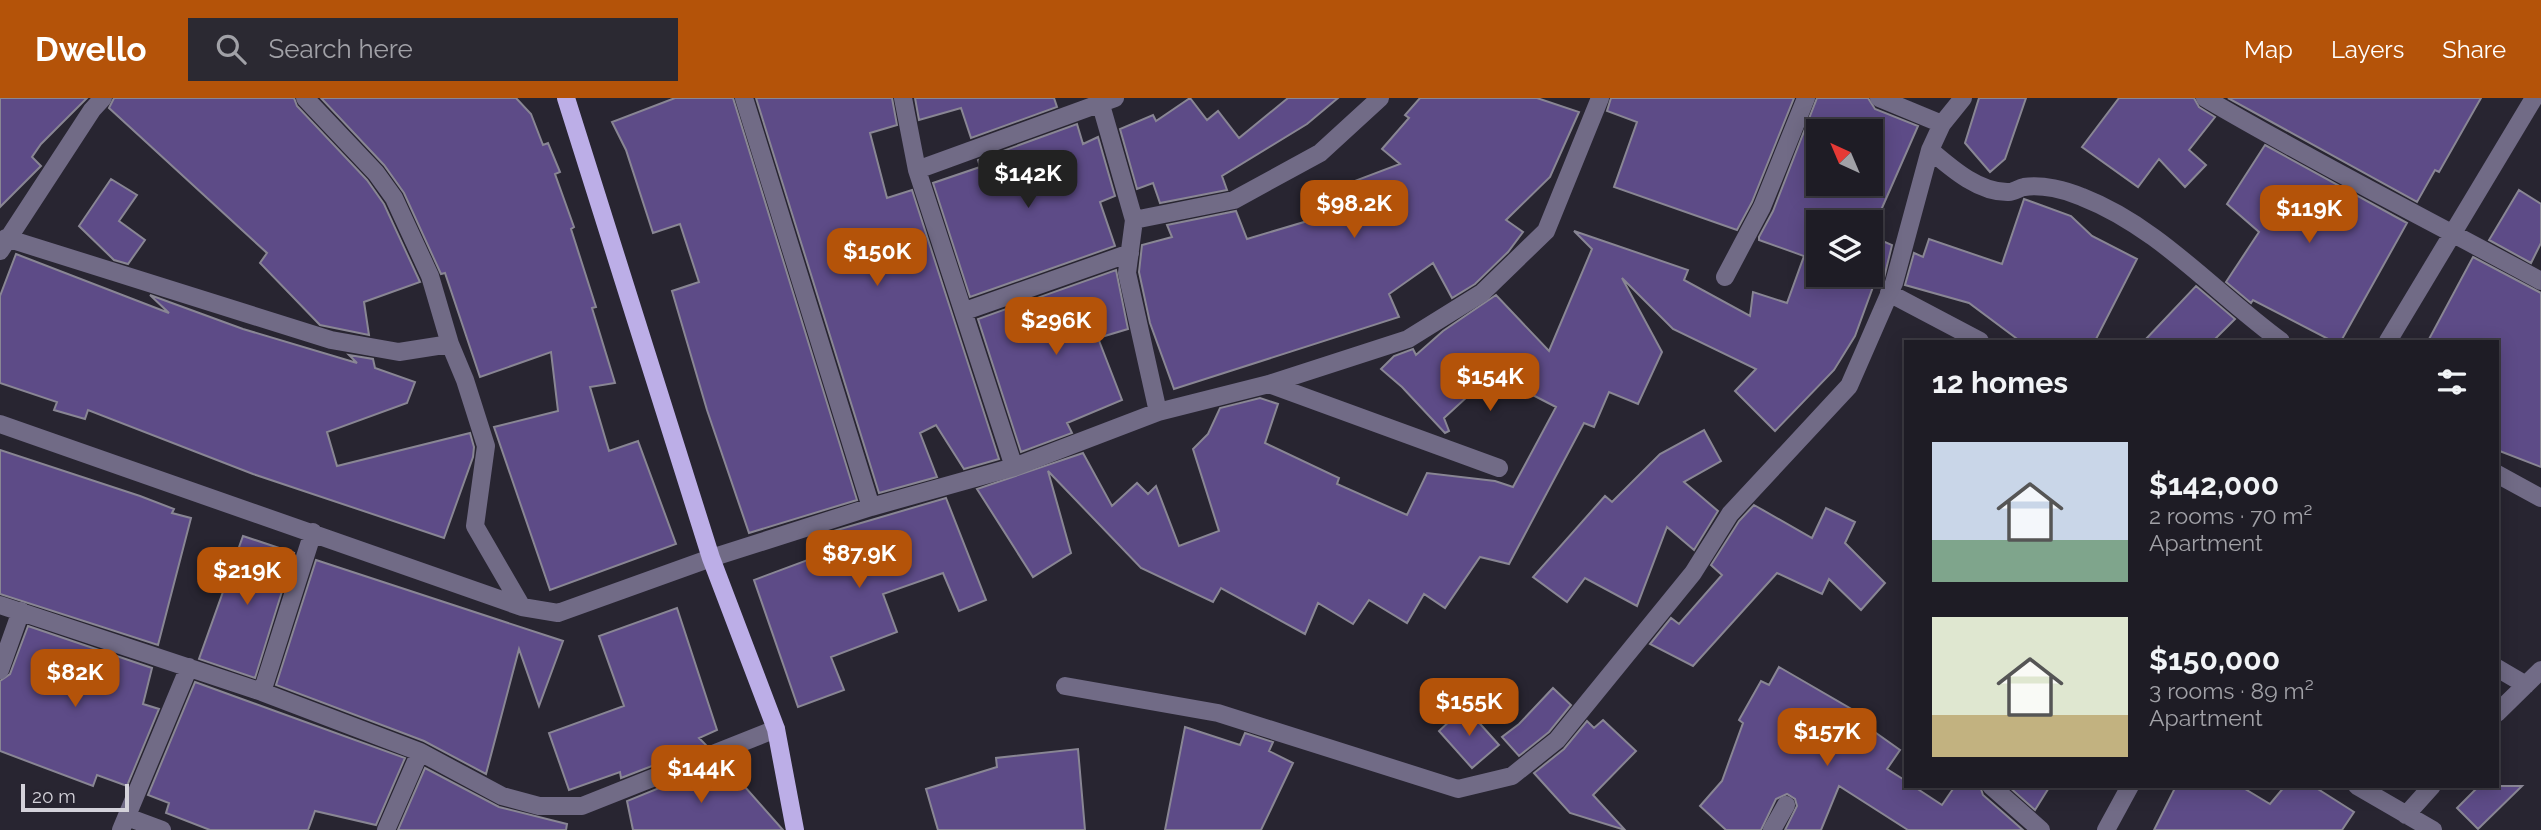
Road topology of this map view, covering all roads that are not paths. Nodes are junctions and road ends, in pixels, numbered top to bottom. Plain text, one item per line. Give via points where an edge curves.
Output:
1 (103, 98) edge
2 (306, 98) edge
3 (744, 98) edge
4 (903, 98) edge
5 (1380, 98) edge
6 (1600, 98) edge
7 (1806, 98) edge
8 (1878, 98) edge
9 (1963, 98) edge
10 (2205, 98) edge
11 (2534, 98) edge
12 (571, 99) edge
13 (1108, 102) edge
14 (1942, 124) junction
15 (1930, 150) junction
16 (917, 170) junction
17 (1134, 219) junction
18 (2454, 234) junction
19 (3, 245) edge
20 (1130, 253) junction
21 (1724, 277) dead end
22 (2541, 281) edge
23 (1889, 293) junction
24 (965, 311) junction
25 (1978, 340) edge
26 (2280, 340) edge
27 (2389, 340) edge
28 (450, 344) junction
29 (1269, 384) junction
30 (1158, 412) junction
31 (0, 424) edge
32 (1014, 467) junction
33 (1499, 468) dead end
34 (2499, 475) edge
35 (2541, 498) edge
36 (871, 507) junction
37 (313, 533) junction
38 (710, 558) junction
39 (0, 605) edge
40 (522, 607) junction
41 (21, 611) junction
42 (189, 667) junction
43 (2499, 669) edge
44 (0, 670) edge
45 (2541, 670) edge
46 (2526, 685) junction
47 (1065, 686) dead end
48 (262, 692) junction
49 (2499, 711) edge
50 (776, 729) junction
51 (421, 752) junction
52 (1993, 788) edge
53 (2129, 788) edge
54 (2360, 788) edge
55 (2430, 788) edge
56 (1786, 804) dead end
57 (2406, 815) junction
58 (124, 824) edge
59 (162, 830) edge
60 (386, 830) edge
61 (795, 830) edge
62 (1772, 830) edge
63 (2041, 830) edge
64 (2106, 830) edge
65 (2434, 830) edge

1 - 19 street
2 - 28 street via 394,198 430,276
3 - 36 street
4 - 16 street
5 - 17 street via 1320,153 1234,200
6 - 29 street via 1546,231 1482,293 1408,339
7 - 21 street via 1762,207
8 - 14 street
9 - 14 street
10 - 18 street
11 - 18 street
12 - 38 main road
13 - 16 street
13 - 17 street
14 - 15 street
15 - 23 street
15 - 26 street via 1955,172 1989,188 2009,192 2048,188 2081,196 2136,223
16 - 24 street
17 - 20 street
18 - 22 street
18 - 27 street
19 - 28 street via 331,340 399,352
20 - 24 street
20 - 30 street via 1127,273
23 - 25 street
23 - 47 street via 1849,386 1730,514 1693,573 1557,740 1512,776 1458,789 1218,713
24 - 32 street
28 - 40 street via 486,446 475,526
29 - 30 street
29 - 33 street
30 - 32 street
31 - 37 street
32 - 36 street
34 - 35 street
36 - 38 street
37 - 40 street
37 - 48 street
38 - 40 street via 558,613
38 - 50 main road
39 - 41 street
41 - 42 street
41 - 44 street
42 - 48 street
42 - 58 street
43 - 46 street
45 - 46 street
46 - 49 street
48 - 51 street
50 - 51 street via 582,806 539,806 502,796
50 - 61 main road
51 - 60 street
52 - 63 street
53 - 64 street
54 - 57 street
55 - 57 street
56 - 62 street
57 - 65 street
58 - 59 street

